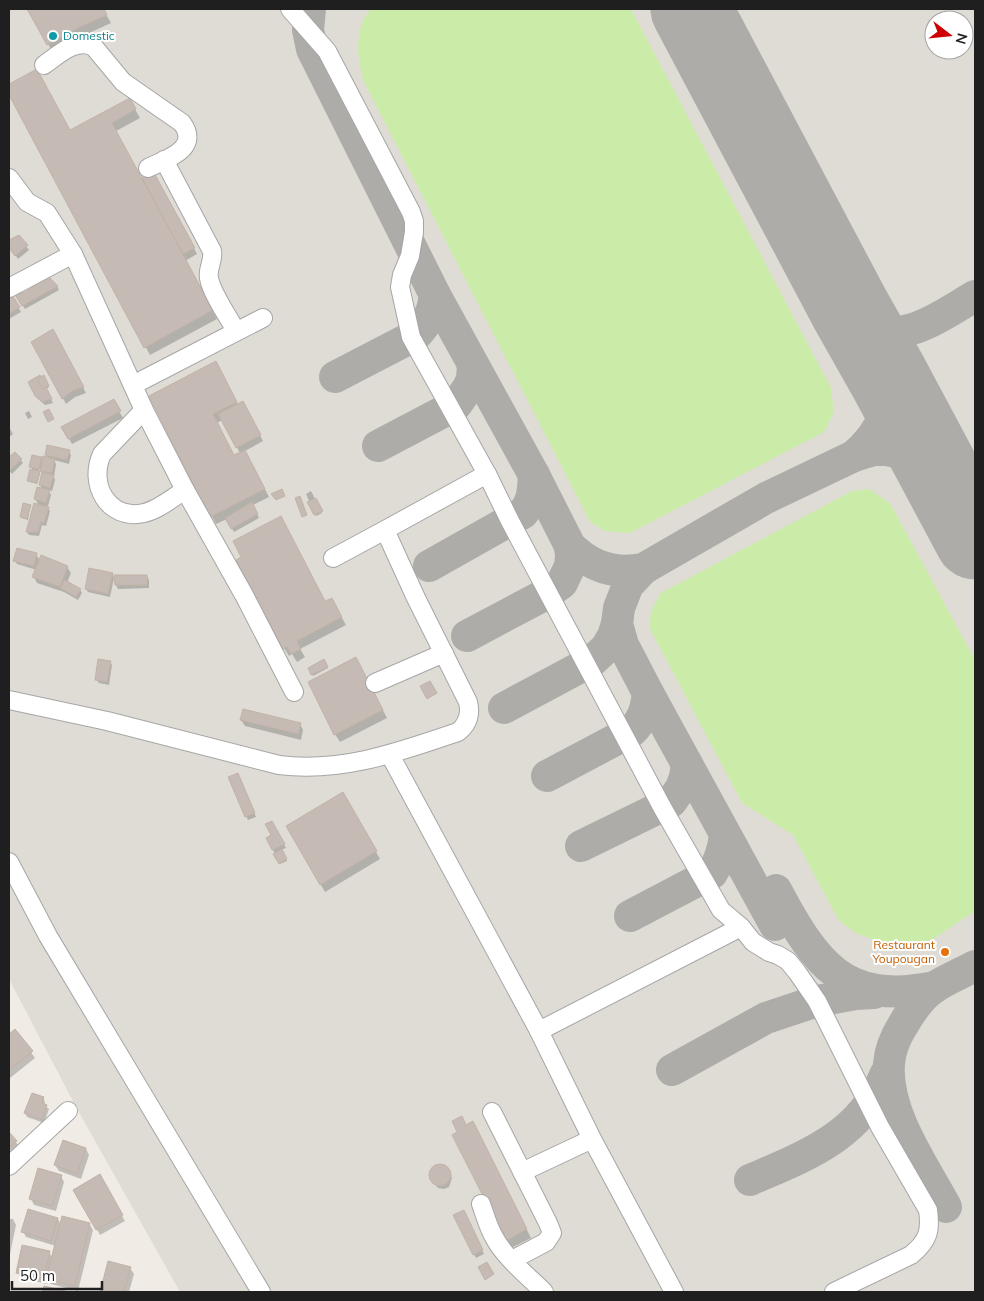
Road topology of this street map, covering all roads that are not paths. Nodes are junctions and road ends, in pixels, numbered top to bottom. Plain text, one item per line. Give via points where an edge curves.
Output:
1 (290, 9) edge
2 (44, 64) dead end
3 (9, 178) edge
4 (73, 254) junction
5 (9, 288) edge
6 (263, 318) dead end
7 (236, 332) junction
8 (133, 385) junction
9 (144, 410) junction
10 (487, 474) junction
11 (185, 490) junction
12 (385, 530) junction
13 (333, 558) dead end
14 (444, 653) junction
15 (375, 683) dead end
16 (294, 692) dead end
17 (9, 700) edge
18 (390, 755) junction
19 (9, 862) edge
20 (741, 927) junction
21 (539, 1031) junction
22 (68, 1111) dead end
23 (492, 1112) dead end
24 (592, 1138) junction
25 (9, 1166) edge
26 (522, 1172) junction
27 (481, 1204) dead end
28 (512, 1260) junction
29 (261, 1292) edge
30 (544, 1292) edge
31 (674, 1292) edge
32 (834, 1292) edge

1 - 10 street via 327,51 411,212 414,232 400,287 411,337
2 - 7 street via 76,45 94,47 123,82 186,128 186,146 156,164 212,251 210,281
3 - 4 street via 26,202 47,213
4 - 5 street
4 - 8 street
6 - 7 street
7 - 8 street
8 - 9 street
9 - 11 street
9 - 11 street via 102,454 97,476 100,491 115,508 137,514 152,510
10 - 12 street
10 - 20 street via 662,807 721,910
11 - 16 street
12 - 13 street
12 - 14 street
14 - 15 street
14 - 18 street via 468,702 466,723 458,732
17 - 18 street via 279,765 338,766
18 - 21 street
19 - 29 street via 48,936
20 - 21 street
20 - 32 street via 753,942 788,961 817,1001 880,1127 928,1210 928,1235 911,1255
21 - 24 street
22 - 25 street
23 - 26 street
24 - 26 street
24 - 31 street
26 - 28 street via 552,1233 546,1242
27 - 28 street via 493,1237
28 - 30 street

